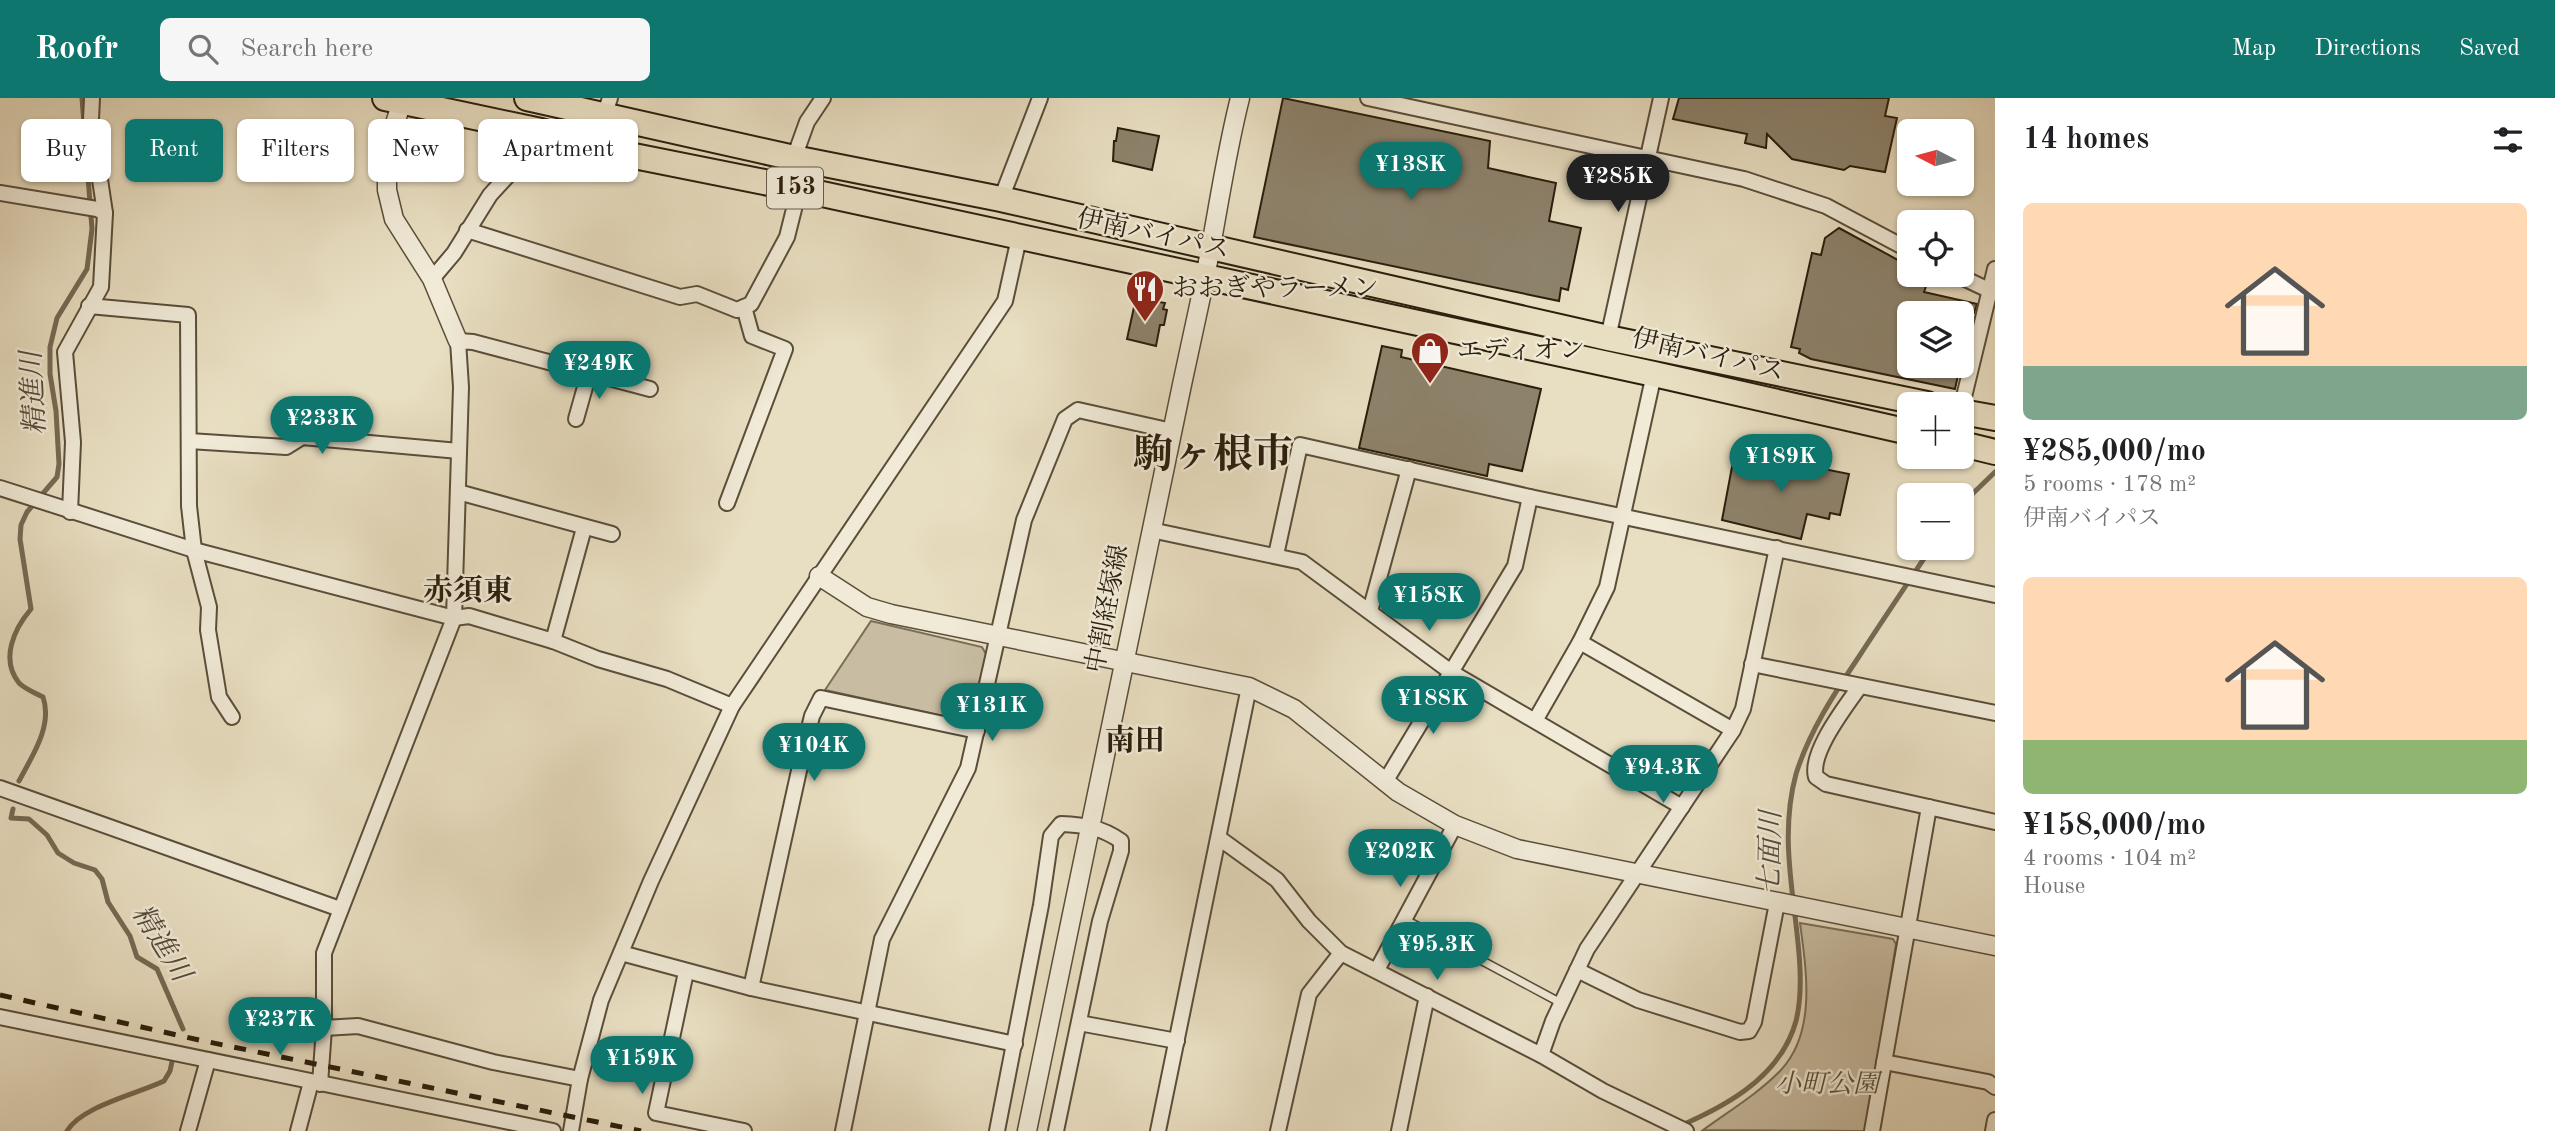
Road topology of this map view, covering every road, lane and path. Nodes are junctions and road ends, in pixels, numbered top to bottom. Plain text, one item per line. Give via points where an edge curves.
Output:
1 (92, 98) edge
2 (527, 98) edge
3 (822, 98) edge
4 (1040, 98) edge
5 (1240, 98) edge
6 (1368, 98) edge
7 (1661, 98) edge
8 (396, 99) edge
9 (607, 107) edge
10 (794, 158) junction
11 (1648, 159) junction
12 (502, 182) edge
13 (799, 189) junction
14 (0, 193) edge
15 (1001, 199) junction
16 (95, 210) junction
17 (467, 230) junction
18 (1019, 237) junction
19 (1897, 244) edge
20 (1212, 246) junction
21 (1995, 269) edge
22 (1206, 277) junction
23 (432, 279) junction
24 (1974, 283) edge
25 (1992, 292) edge
26 (89, 306) junction
27 (744, 307) junction
28 (1608, 338) junction
29 (458, 341) junction
30 (589, 373) junction
31 (1654, 374) junction
32 (650, 389) dead end
33 (1965, 392) edge
34 (1897, 398) edge
35 (1974, 414) edge
36 (1995, 418) edge
37 (576, 419) dead end
38 (1897, 429) edge
39 (1172, 431) junction
40 (189, 441) junction
41 (460, 451) junction
42 (1409, 470) junction
43 (0, 488) edge
44 (458, 492) junction
45 (1530, 497) junction
46 (727, 503) dead end
47 (70, 512) junction
48 (1624, 516) junction
49 (584, 528) junction
50 (1151, 530) junction
51 (612, 534) dead end
52 (1777, 548) junction
53 (194, 550) junction
54 (1276, 555) junction
55 (819, 576) junction
56 (1995, 595) edge
57 (1370, 611) junction
58 (454, 618) junction
59 (996, 635) junction
60 (553, 640) junction
61 (1580, 642) junction
62 (1125, 660) junction
63 (1752, 664) junction
64 (1451, 672) junction
65 (1857, 685) junction
66 (1249, 687) junction
67 (732, 706) junction
68 (1995, 713) edge
69 (233, 717) dead end
70 (1536, 719) junction
71 (1733, 730) junction
72 (977, 731) junction
73 (1385, 782) junction
74 (1, 793) edge
75 (1682, 807) junction
76 (1928, 807) junction
77 (1995, 822) edge
78 (1091, 825) junction
79 (1455, 825) junction
80 (1219, 838) junction
81 (1637, 875) junction
82 (1779, 903) junction
83 (340, 909) junction
84 (1404, 919) junction
85 (1907, 928) junction
86 (1995, 946) edge
87 (621, 953) junction
88 (1341, 953) junction
89 (1377, 970) junction
90 (1577, 970) junction
91 (686, 972) junction
92 (751, 988) junction
93 (1427, 996) junction
94 (1561, 1003) junction
95 (867, 1014) junction
96 (0, 1017) edge
97 (1079, 1023) junction
98 (324, 1028) junction
99 (1177, 1041) junction
100 (1015, 1044) junction
101 (1541, 1055) junction
102 (208, 1060) junction
103 (1884, 1062) junction
104 (580, 1079) junction
105 (315, 1083) junction
106 (1995, 1087) edge
107 (1995, 1120) edge
108 (188, 1131) edge
109 (298, 1131) edge
110 (553, 1131) edge
111 (571, 1131) edge
112 (744, 1131) edge
113 (843, 1131) edge
114 (997, 1131) edge
115 (1027, 1131) edge
116 (1056, 1131) edge
117 (1158, 1131) edge
118 (1279, 1131) edge
119 (1399, 1131) edge
120 (1686, 1131) edge
121 (1872, 1131) edge
122 (1993, 1131) edge

1 - 16 street
2 - 9 highway, 伊南バイパス / 153
3 - 10 street
4 - 15 street
5 - 20 street, 中割経塚線
6 - 11 street
7 - 11 street
8 - 13 highway, 伊南バイパス / 153 via 634,156
8 - 23 street via 387,149 387,190 394,219
9 - 10 highway, 伊南バイパス / 153
10 - 15 highway, 伊南バイパス / 153
11 - 19 street via 1744,179 1826,206
11 - 28 street
12 - 17 street
13 - 18 highway, 伊南バイパス / 153
13 - 27 street via 787,237 751,304
14 - 16 street
15 - 20 highway, 伊南バイパス / 153
16 - 26 street via 101,287
17 - 23 street
17 - 27 street via 680,297 698,294 737,310
18 - 22 highway, 伊南バイパス / 153
18 - 55 street via 1005,301
20 - 22 street, 中割経塚線
20 - 28 highway, 伊南バイパス / 153
21 - 25 street
22 - 31 highway, 伊南バイパス / 153
22 - 39 street, 中割経塚線
23 - 29 street
24 - 25 street
25 - 33 street
26 - 40 street via 188,315
26 - 47 street via 65,352 73,442
27 - 46 street via 752,336 785,349
28 - 34 highway, 伊南バイパス / 153
29 - 30 street
29 - 41 street
30 - 32 street
30 - 37 street
31 - 38 highway, 伊南バイパス / 153
31 - 48 street
35 - 36 highway
39 - 50 street, 中割経塚線
39 - 59 street via 1078,410 1065,419 1024,520
40 - 41 street via 286,447 302,437
40 - 53 street
41 - 44 street
42 - 45 street
42 - 54 street via 1300,445
42 - 57 street
43 - 47 street
44 - 49 street
44 - 58 street
45 - 48 street
45 - 64 street via 1515,566
47 - 53 street
48 - 52 street
48 - 61 street via 1607,587
49 - 51 street
49 - 60 street
50 - 54 street
50 - 62 street, 中割経塚線
52 - 56 street
52 - 63 street
53 - 58 street
53 - 69 street via 209,607 208,630 219,697
54 - 57 street via 1301,562
55 - 59 street via 867,607
55 - 67 street
57 - 64 street
58 - 60 street via 469,616
58 - 83 street
59 - 62 street
59 - 72 street
60 - 67 street
61 - 70 street
61 - 71 street
62 - 66 street
62 - 78 street, 中割経塚線
63 - 65 street
63 - 71 street via 1743,709
64 - 70 street
64 - 73 street
65 - 68 street
65 - 76 street via 1815,764 1816,777 1826,784
66 - 73 street via 1294,709
66 - 80 street
67 - 87 street
70 - 75 street
71 - 75 street
72 - 92 street via 821,698 802,757
72 - 95 street via 968,768 881,939
73 - 79 street
74 - 83 street
75 - 81 street
76 - 77 street
76 - 85 street
78 - 97 street via 1121,841 1121,851 1100,920
78 - 100 street via 1061,824 1051,835
78 - 115 street, 中割経塚線
79 - 81 street via 1517,849
79 - 84 street
80 - 88 street via 1277,880
80 - 99 street
81 - 82 street
81 - 90 street
82 - 85 street
82 - 90 street via 1749,1031 1638,1000
83 - 98 street via 324,953
84 - 89 street
84 - 94 lane
85 - 86 street
85 - 103 street
87 - 91 street
87 - 104 street via 601,1000
88 - 89 street
88 - 118 street via 1309,994
89 - 93 street
90 - 94 street
91 - 92 street
91 - 112 street via 656,1113
92 - 95 street
93 - 101 street
93 - 119 street
94 - 101 street
95 - 100 street
95 - 113 street
96 - 102 street
97 - 99 street
97 - 116 street
98 - 104 street via 358,1026 493,1062
98 - 105 street
99 - 117 street
100 - 114 street
101 - 120 street
102 - 105 street
102 - 108 street
103 - 106 street
103 - 121 street
104 - 111 street
105 - 109 street
105 - 110 street
107 - 122 street

